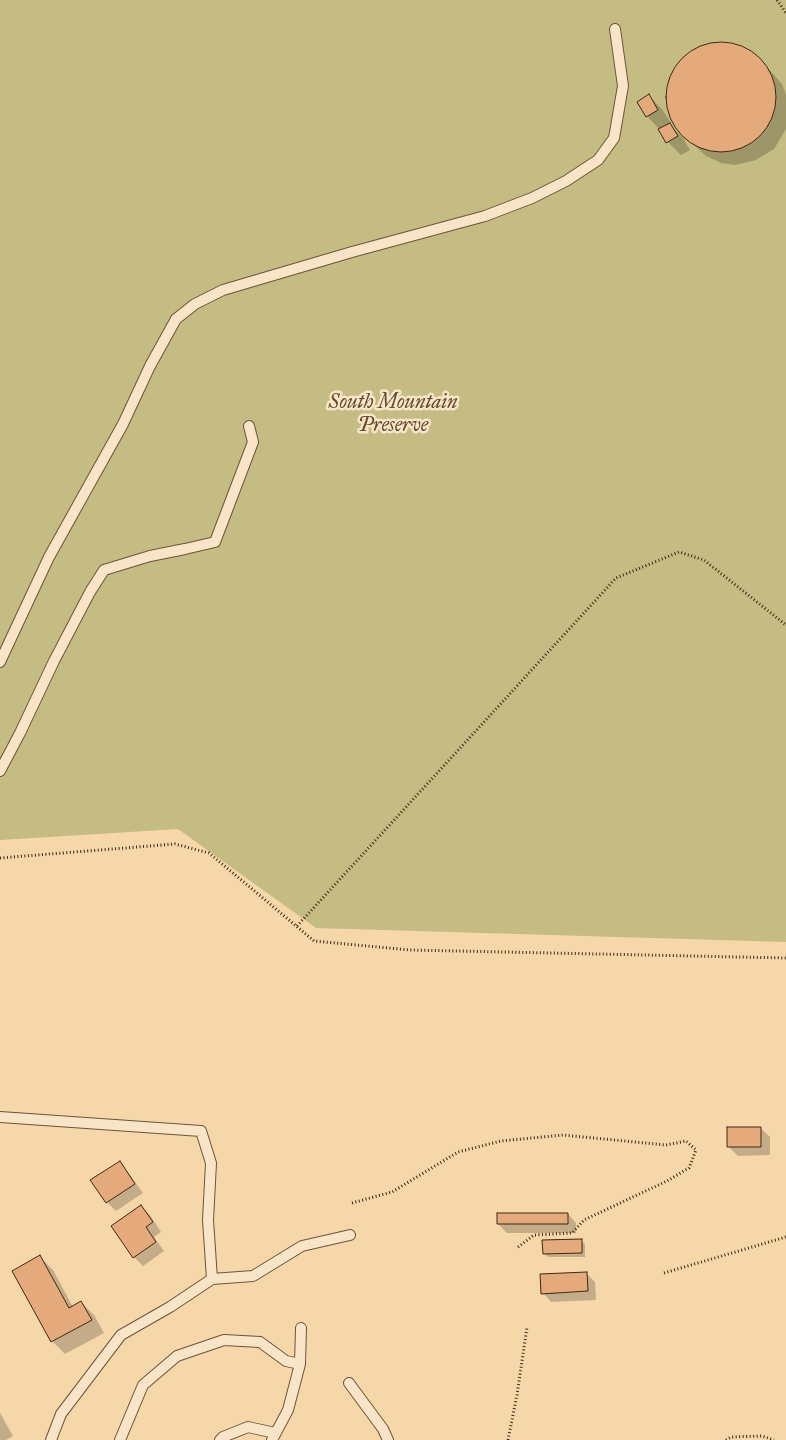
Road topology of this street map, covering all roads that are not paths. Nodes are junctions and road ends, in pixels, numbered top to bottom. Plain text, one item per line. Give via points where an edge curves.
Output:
1 (615, 30) dead end
2 (249, 426) dead end
3 (0, 662) edge
4 (0, 771) edge
5 (0, 1117) edge
6 (350, 1235) dead end
7 (212, 1279) junction
8 (301, 1328) dead end
9 (300, 1364) junction
10 (349, 1383) dead end
11 (274, 1436) edge
12 (52, 1440) edge
13 (120, 1440) edge
14 (220, 1440) edge
15 (388, 1440) edge

1 - 3 lane via 623,86 614,138 598,160 582,171 532,198 486,216 223,290 195,304 176,319 123,424 49,557
2 - 4 lane via 253,442 215,542 104,570 54,661
5 - 7 lane via 201,1131 210,1163 208,1220
6 - 7 lane via 302,1246 253,1276
7 - 12 lane via 121,1335 61,1414
8 - 9 lane
9 - 11 lane via 288,1410
9 - 13 lane via 286,1361 260,1342 224,1340 177,1356 143,1384
10 - 15 lane
11 - 14 lane via 248,1427

